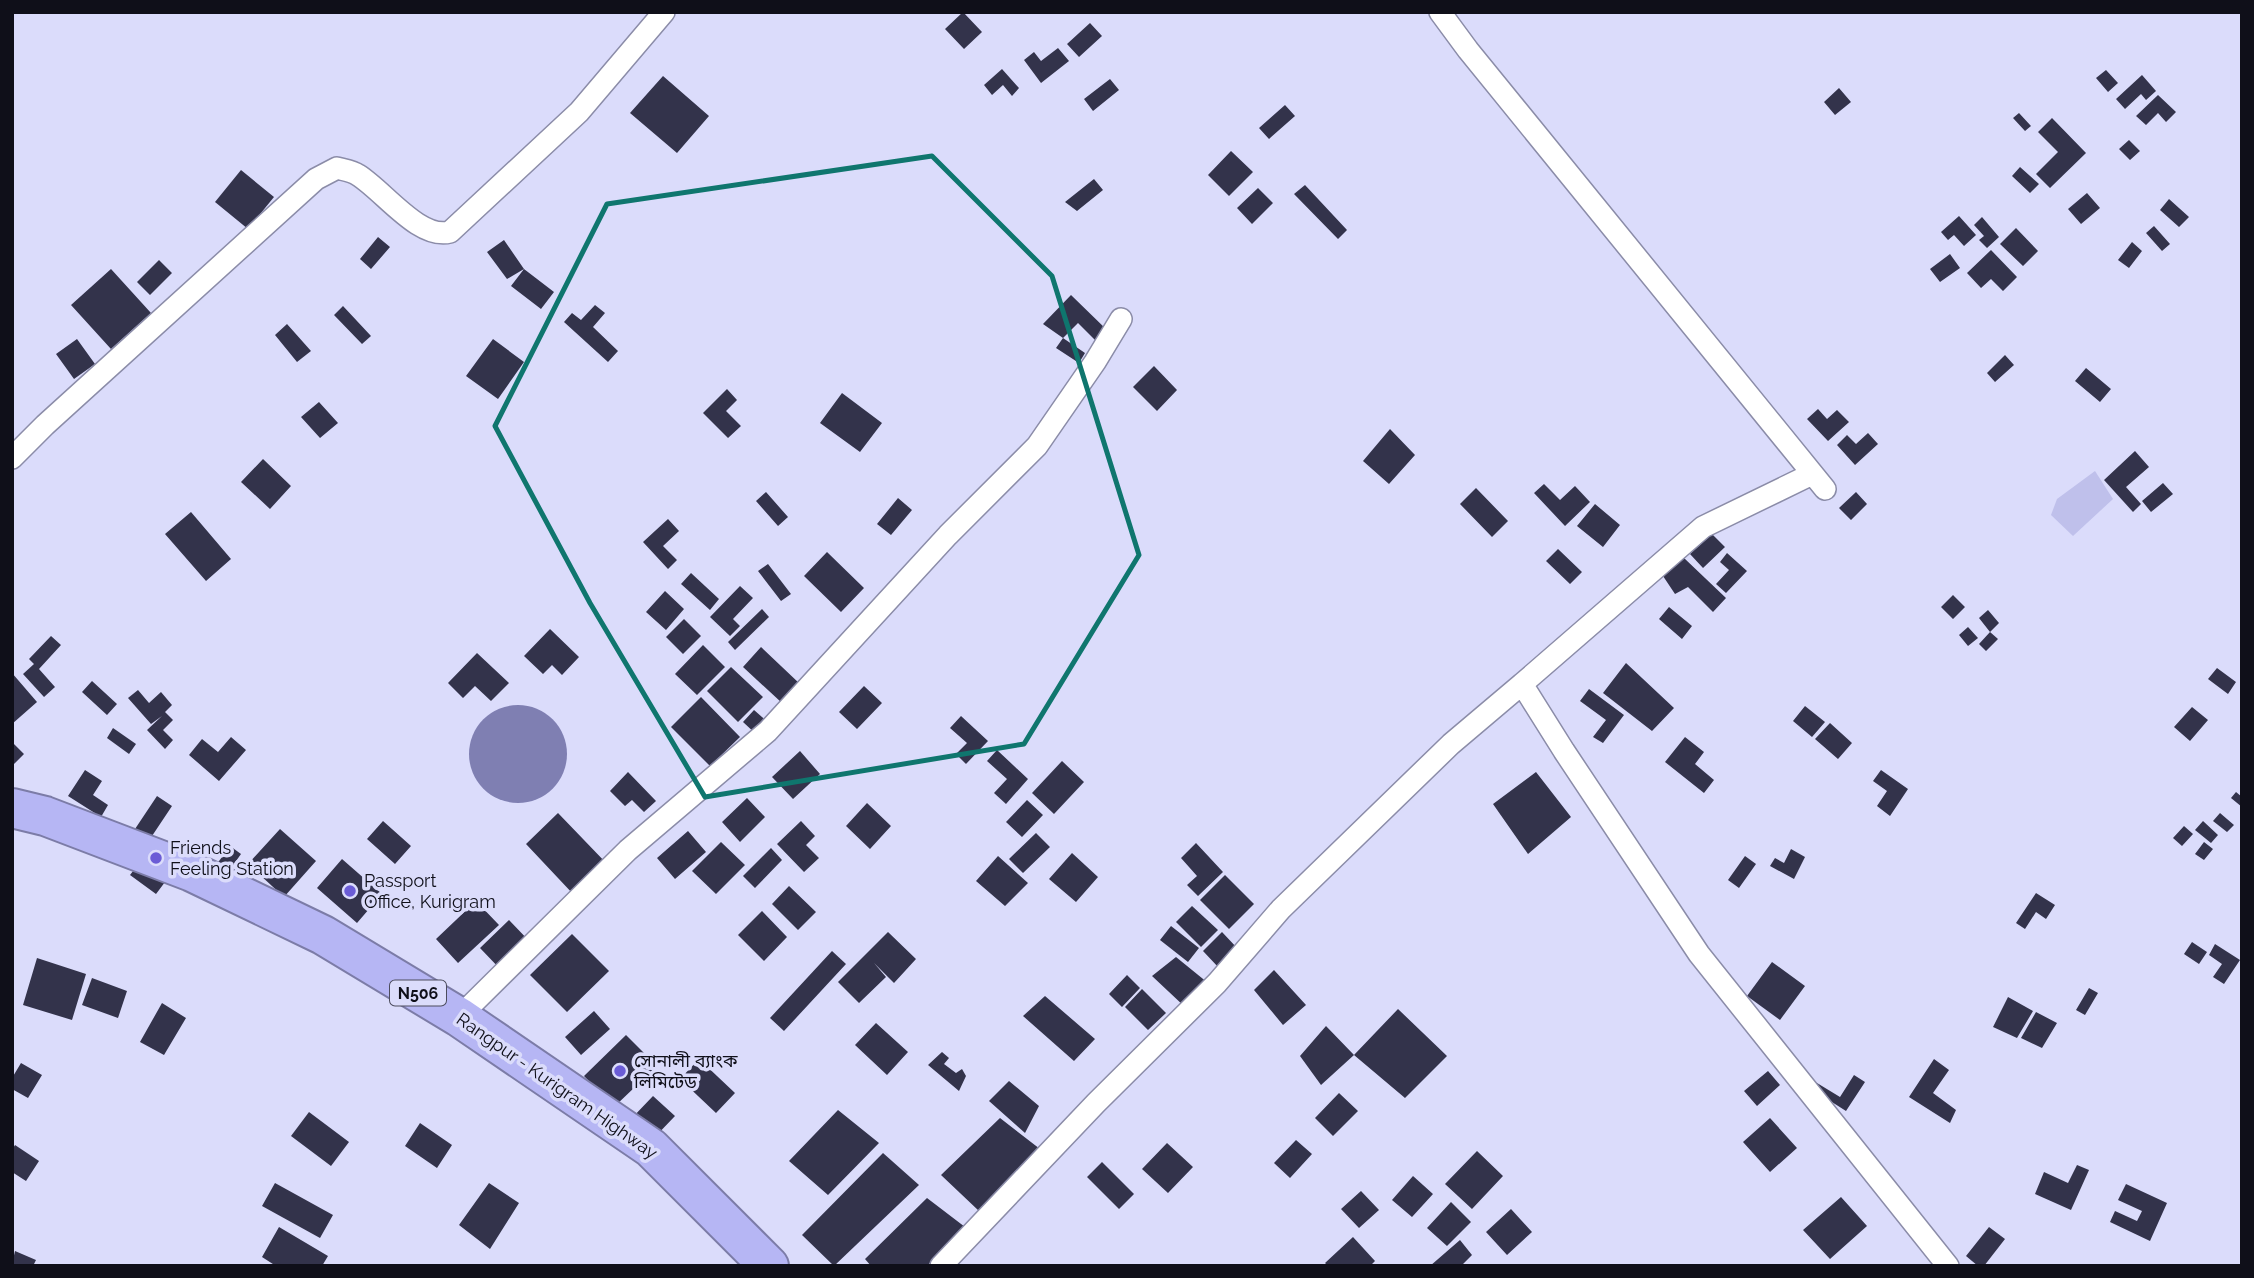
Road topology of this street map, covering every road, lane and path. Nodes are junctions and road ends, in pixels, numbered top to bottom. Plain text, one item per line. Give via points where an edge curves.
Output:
1 (664, 12) edge
2 (1440, 12) edge
3 (1121, 319) dead end
4 (12, 458) edge
5 (1522, 684) junction
6 (12, 808) edge
7 (459, 1017) junction
8 (769, 1266) edge
9 (941, 1266) edge
10 (1948, 1266) edge

1 - 4 street via 579,112 450,232 424,229 357,174 337,167 316,179
2 - 5 street via 1819,482 1703,527
3 - 7 street via 1037,446 939,544 768,731 628,850
5 - 9 street via 1451,744 1281,909 1217,984
5 - 10 street via 1699,954
6 - 7 highway, Rangpur - Kurigram Highway / N506 via 45,816 192,872 323,935
7 - 8 highway, Rangpur - Kurigram Highway / N506 via 652,1148

